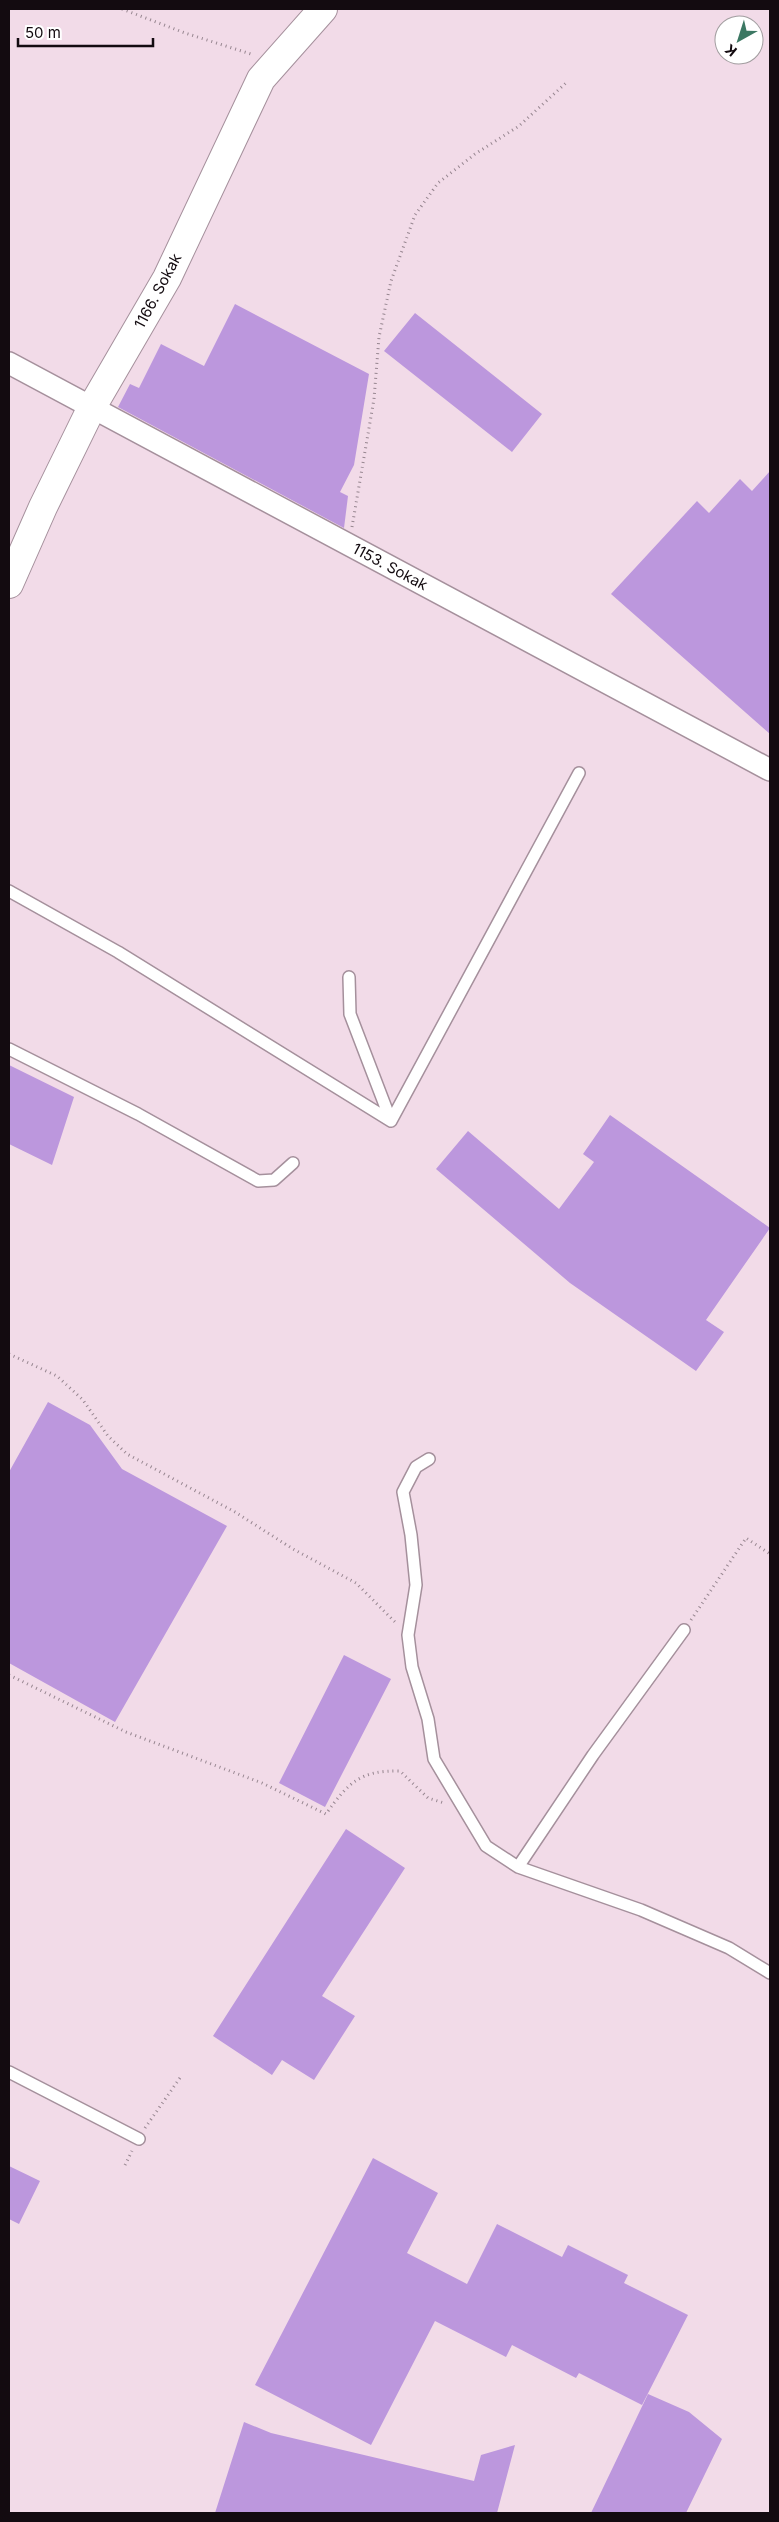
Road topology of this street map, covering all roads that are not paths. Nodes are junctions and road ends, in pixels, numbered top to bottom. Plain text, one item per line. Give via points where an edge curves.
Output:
1 (323, 9) edge
2 (9, 363) edge
3 (92, 407) junction
4 (9, 584) edge
5 (770, 770) edge
6 (579, 773) dead end
7 (9, 891) edge
8 (349, 977) dead end
9 (9, 1050) edge
10 (391, 1121) junction
11 (293, 1163) dead end
12 (429, 1459) dead end
13 (684, 1630) road end
14 (518, 1867) junction
15 (770, 1973) edge
16 (9, 2072) edge
17 (138, 2139) road end

1 - 3 street, 1166. Sokak via 261,79 167,278
2 - 3 street, 1153. Sokak
3 - 4 street, 1166. Sokak
3 - 5 street, 1153. Sokak
6 - 10 lane
7 - 10 lane via 118,952
8 - 10 lane via 350,1014
9 - 11 lane via 138,1114 258,1181 274,1180
12 - 14 lane via 416,1467 403,1492 416,1584 408,1635 412,1667 428,1719 434,1759 486,1846
13 - 14 lane via 593,1755
14 - 15 lane via 640,1910 729,1948
16 - 17 lane

